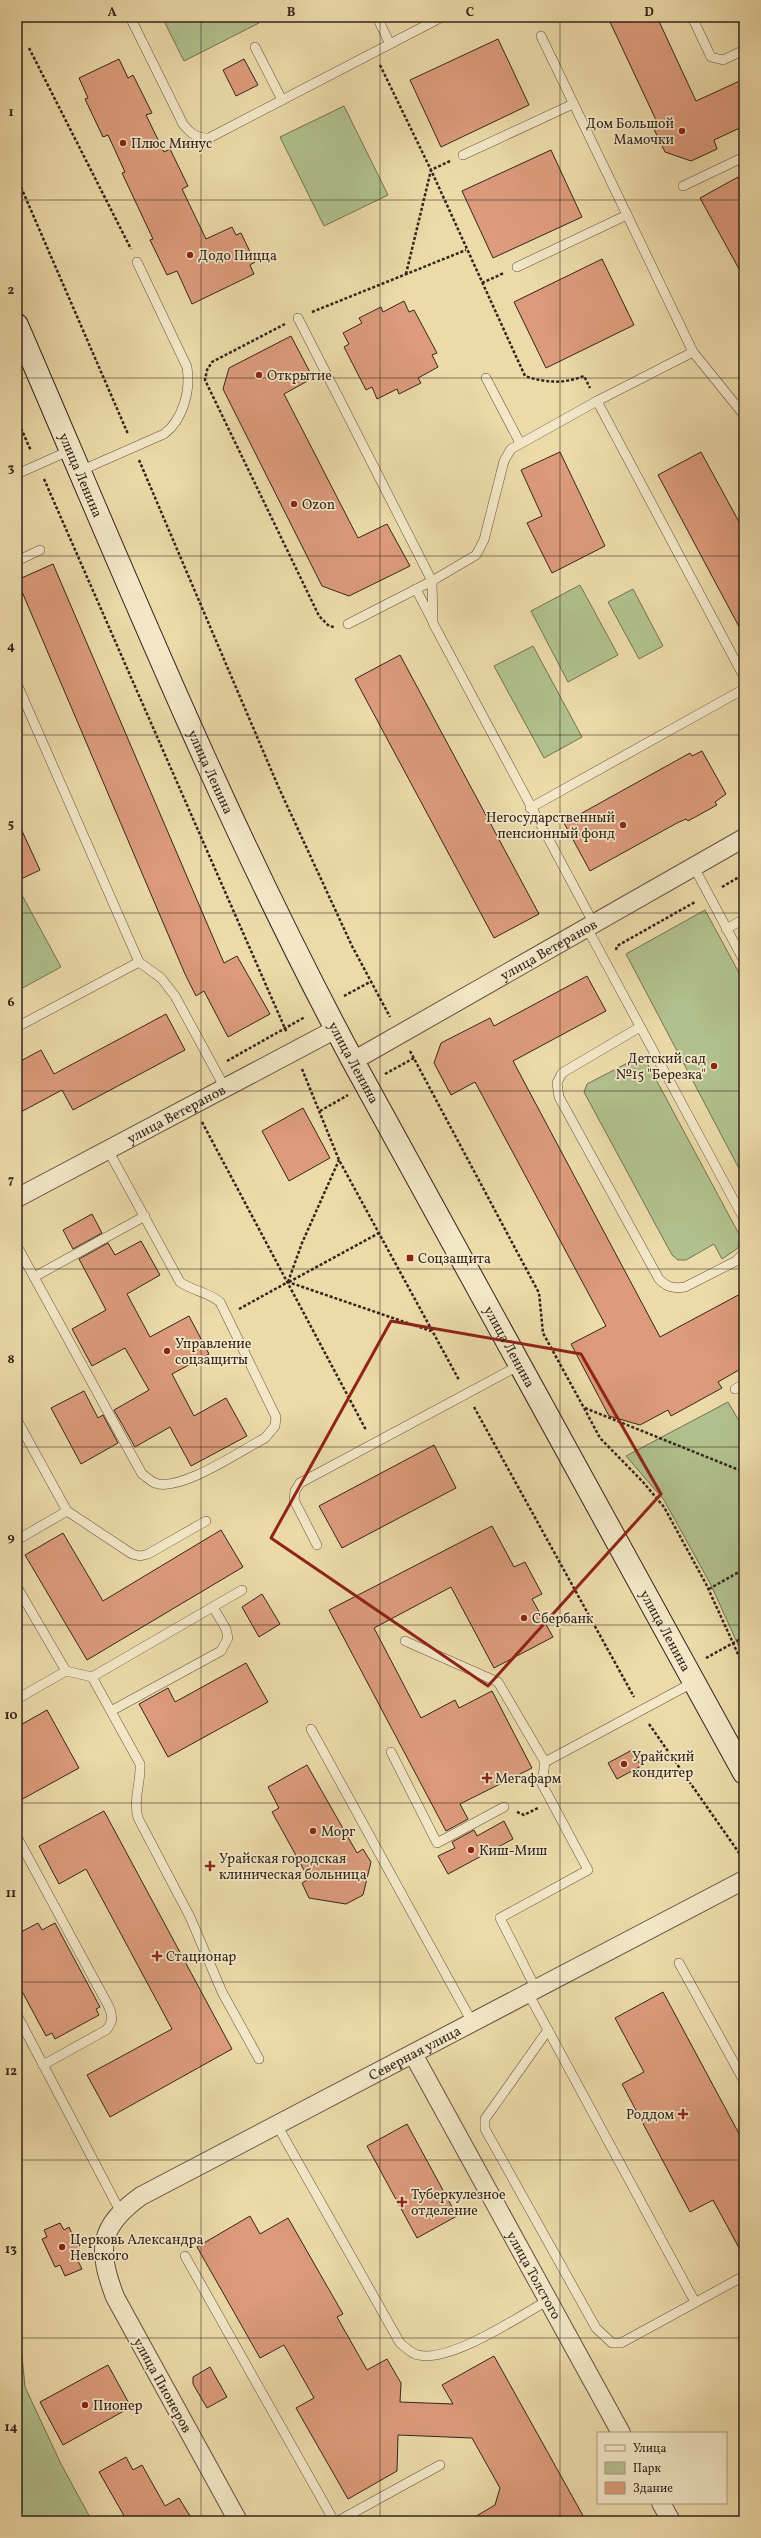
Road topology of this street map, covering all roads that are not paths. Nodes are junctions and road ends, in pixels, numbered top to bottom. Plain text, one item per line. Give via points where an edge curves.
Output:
1 (130, 17) edge
2 (377, 17) edge
3 (442, 17) edge
4 (692, 17) edge
5 (541, 36) dead end
6 (390, 44) junction
7 (255, 47) dead end
8 (744, 50) edge
9 (282, 100) junction
10 (573, 104) junction
11 (463, 155) road end
12 (744, 157) edge
13 (683, 186) dead end
14 (627, 215) junction
15 (137, 262) road end
16 (517, 267) road end
17 (298, 318) road end
18 (17, 325) edge
19 (693, 352) junction
20 (486, 378) dead end
21 (597, 401) junction
22 (744, 415) edge
23 (520, 443) junction
24 (71, 450) junction
25 (80, 471) junction
26 (17, 474) edge
27 (40, 550) dead end
28 (17, 561) edge
29 (432, 581) junction
30 (416, 589) junction
31 (434, 623) junction
32 (348, 624) road end
33 (744, 677) edge
34 (17, 684) edge
35 (744, 689) edge
36 (530, 808) junction
37 (744, 838) edge
38 (694, 867) junction
39 (744, 919) edge
40 (590, 926) junction
41 (726, 929) junction
42 (744, 961) edge
43 (139, 962) junction
44 (17, 1027) edge
45 (640, 1027) junction
46 (336, 1029) junction
47 (353, 1061) junction
48 (225, 1088) junction
49 (108, 1150) junction
50 (17, 1198) edge
51 (145, 1216) junction
52 (744, 1219) edge
53 (17, 1246) edge
54 (744, 1253) edge
55 (34, 1277) junction
56 (520, 1365) junction
57 (744, 1384) edge
58 (735, 1389) dead end
59 (17, 1420) edge
60 (67, 1511) junction
61 (206, 1521) dead end
62 (17, 1540) edge
63 (317, 1545) dead end
64 (17, 1587) edge
65 (242, 1590) dead end
66 (213, 1608) junction
67 (405, 1641) dead end
68 (66, 1671) junction
69 (92, 1677) junction
70 (694, 1682) junction
71 (17, 1699) edge
72 (111, 1712) junction
73 (311, 1729) dead end
74 (391, 1752) dead end
75 (545, 1762) junction
76 (744, 1773) edge
77 (504, 1807) road end
78 (17, 1836) edge
79 (744, 1880) edge
80 (679, 1963) dead end
81 (532, 1991) junction
82 (17, 2015) edge
83 (472, 2022) junction
84 (548, 2030) junction
85 (413, 2054) junction
86 (260, 2059) dead end
87 (43, 2065) junction
88 (744, 2081) edge
89 (277, 2125) junction
90 (120, 2211) junction
91 (104, 2243) joint
92 (185, 2256) dead end
93 (744, 2276) edge
94 (548, 2301) junction
95 (695, 2302) junction
96 (620, 2432) edge
97 (440, 2465) dead end
98 (661, 2504) edge
99 (238, 2521) edge
100 (334, 2521) edge
101 (338, 2521) edge
102 (671, 2521) edge

1 - 9 lane via 183,124 198,138 208,138
2 - 6 lane
3 - 6 lane
4 - 8 lane via 711,57 723,60
5 - 10 lane
6 - 9 lane
7 - 9 lane
10 - 11 lane
10 - 14 lane
12 - 13 lane
14 - 16 lane
14 - 19 lane
15 - 25 lane via 187,367 189,378 180,415 175,425 164,434
17 - 29 lane
18 - 24 main road, улица Ленина
19 - 21 lane
19 - 22 lane
20 - 23 lane
21 - 23 lane
21 - 33 lane
23 - 29 lane via 511,449 504,461 484,540 476,555
24 - 25 main road, улица Ленина
24 - 26 lane
25 - 46 main road, улица Ленина via 216,783
27 - 28 lane
29 - 30 lane
29 - 31 lane
30 - 31 lane
30 - 32 lane
31 - 36 lane
34 - 43 lane
35 - 36 lane
36 - 40 lane
37 - 38 street, улица Ветеранов
38 - 40 street, улица Ветеранов
38 - 41 lane
39 - 41 lane
40 - 45 lane
40 - 47 street, улица Ветеранов
41 - 42 lane
43 - 44 lane
43 - 48 lane via 161,978 175,996
45 - 52 lane
45 - 54 lane via 562,1073 557,1084 559,1097 659,1279 666,1286 675,1289 685,1287 736,1261
46 - 47 main road, улица Ленина
46 - 48 street, улица Ветеранов
47 - 56 main road, улица Ленина
48 - 49 street, улица Ветеранов
49 - 50 street, улица Ветеранов
49 - 51 lane
51 - 55 lane
51 - 55 lane via 180,1282 213,1296 220,1302 276,1417 275,1426 265,1438 184,1481 155,1483 142,1474
53 - 55 lane
56 - 63 lane via 300,1483 295,1491 294,1500
56 - 70 main road, улица Ленина
57 - 58 lane
59 - 60 lane
60 - 61 lane via 132,1554 140,1556
60 - 62 lane
64 - 68 lane
65 - 66 lane
66 - 69 lane
66 - 72 lane via 226,1629 228,1638 221,1651
67 - 75 lane via 498,1682
68 - 69 lane
68 - 71 lane
69 - 72 lane
70 - 75 lane
70 - 76 main road, улица Ленина
72 - 86 lane via 140,1764 134,1805 138,1818 190,1917 222,1992
73 - 83 lane
74 - 77 lane via 437,1843
75 - 81 lane via 542,1784 588,1870 500,1918
78 - 87 lane via 113,2017 106,2030
79 - 81 street, Северная улица
80 - 88 lane
81 - 83 street, Северная улица
81 - 84 lane
82 - 87 lane
83 - 85 street, Северная улица
84 - 95 lane
84 - 95 lane via 485,2119 485,2129 596,2328 604,2337 612,2343 621,2343
85 - 89 street, Северная улица
85 - 94 street, улица Толстого
87 - 90 lane
89 - 90 street, Северная улица via 141,2196
89 - 94 lane via 400,2343 416,2355 432,2357 453,2352
90 - 91 street, Северная улица via 110,2225
91 - 99 street, улица Пионеров via 104,2262 115,2297
92 - 100 lane
93 - 95 lane
94 - 96 street, улица Толстого
97 - 101 lane
98 - 102 street

